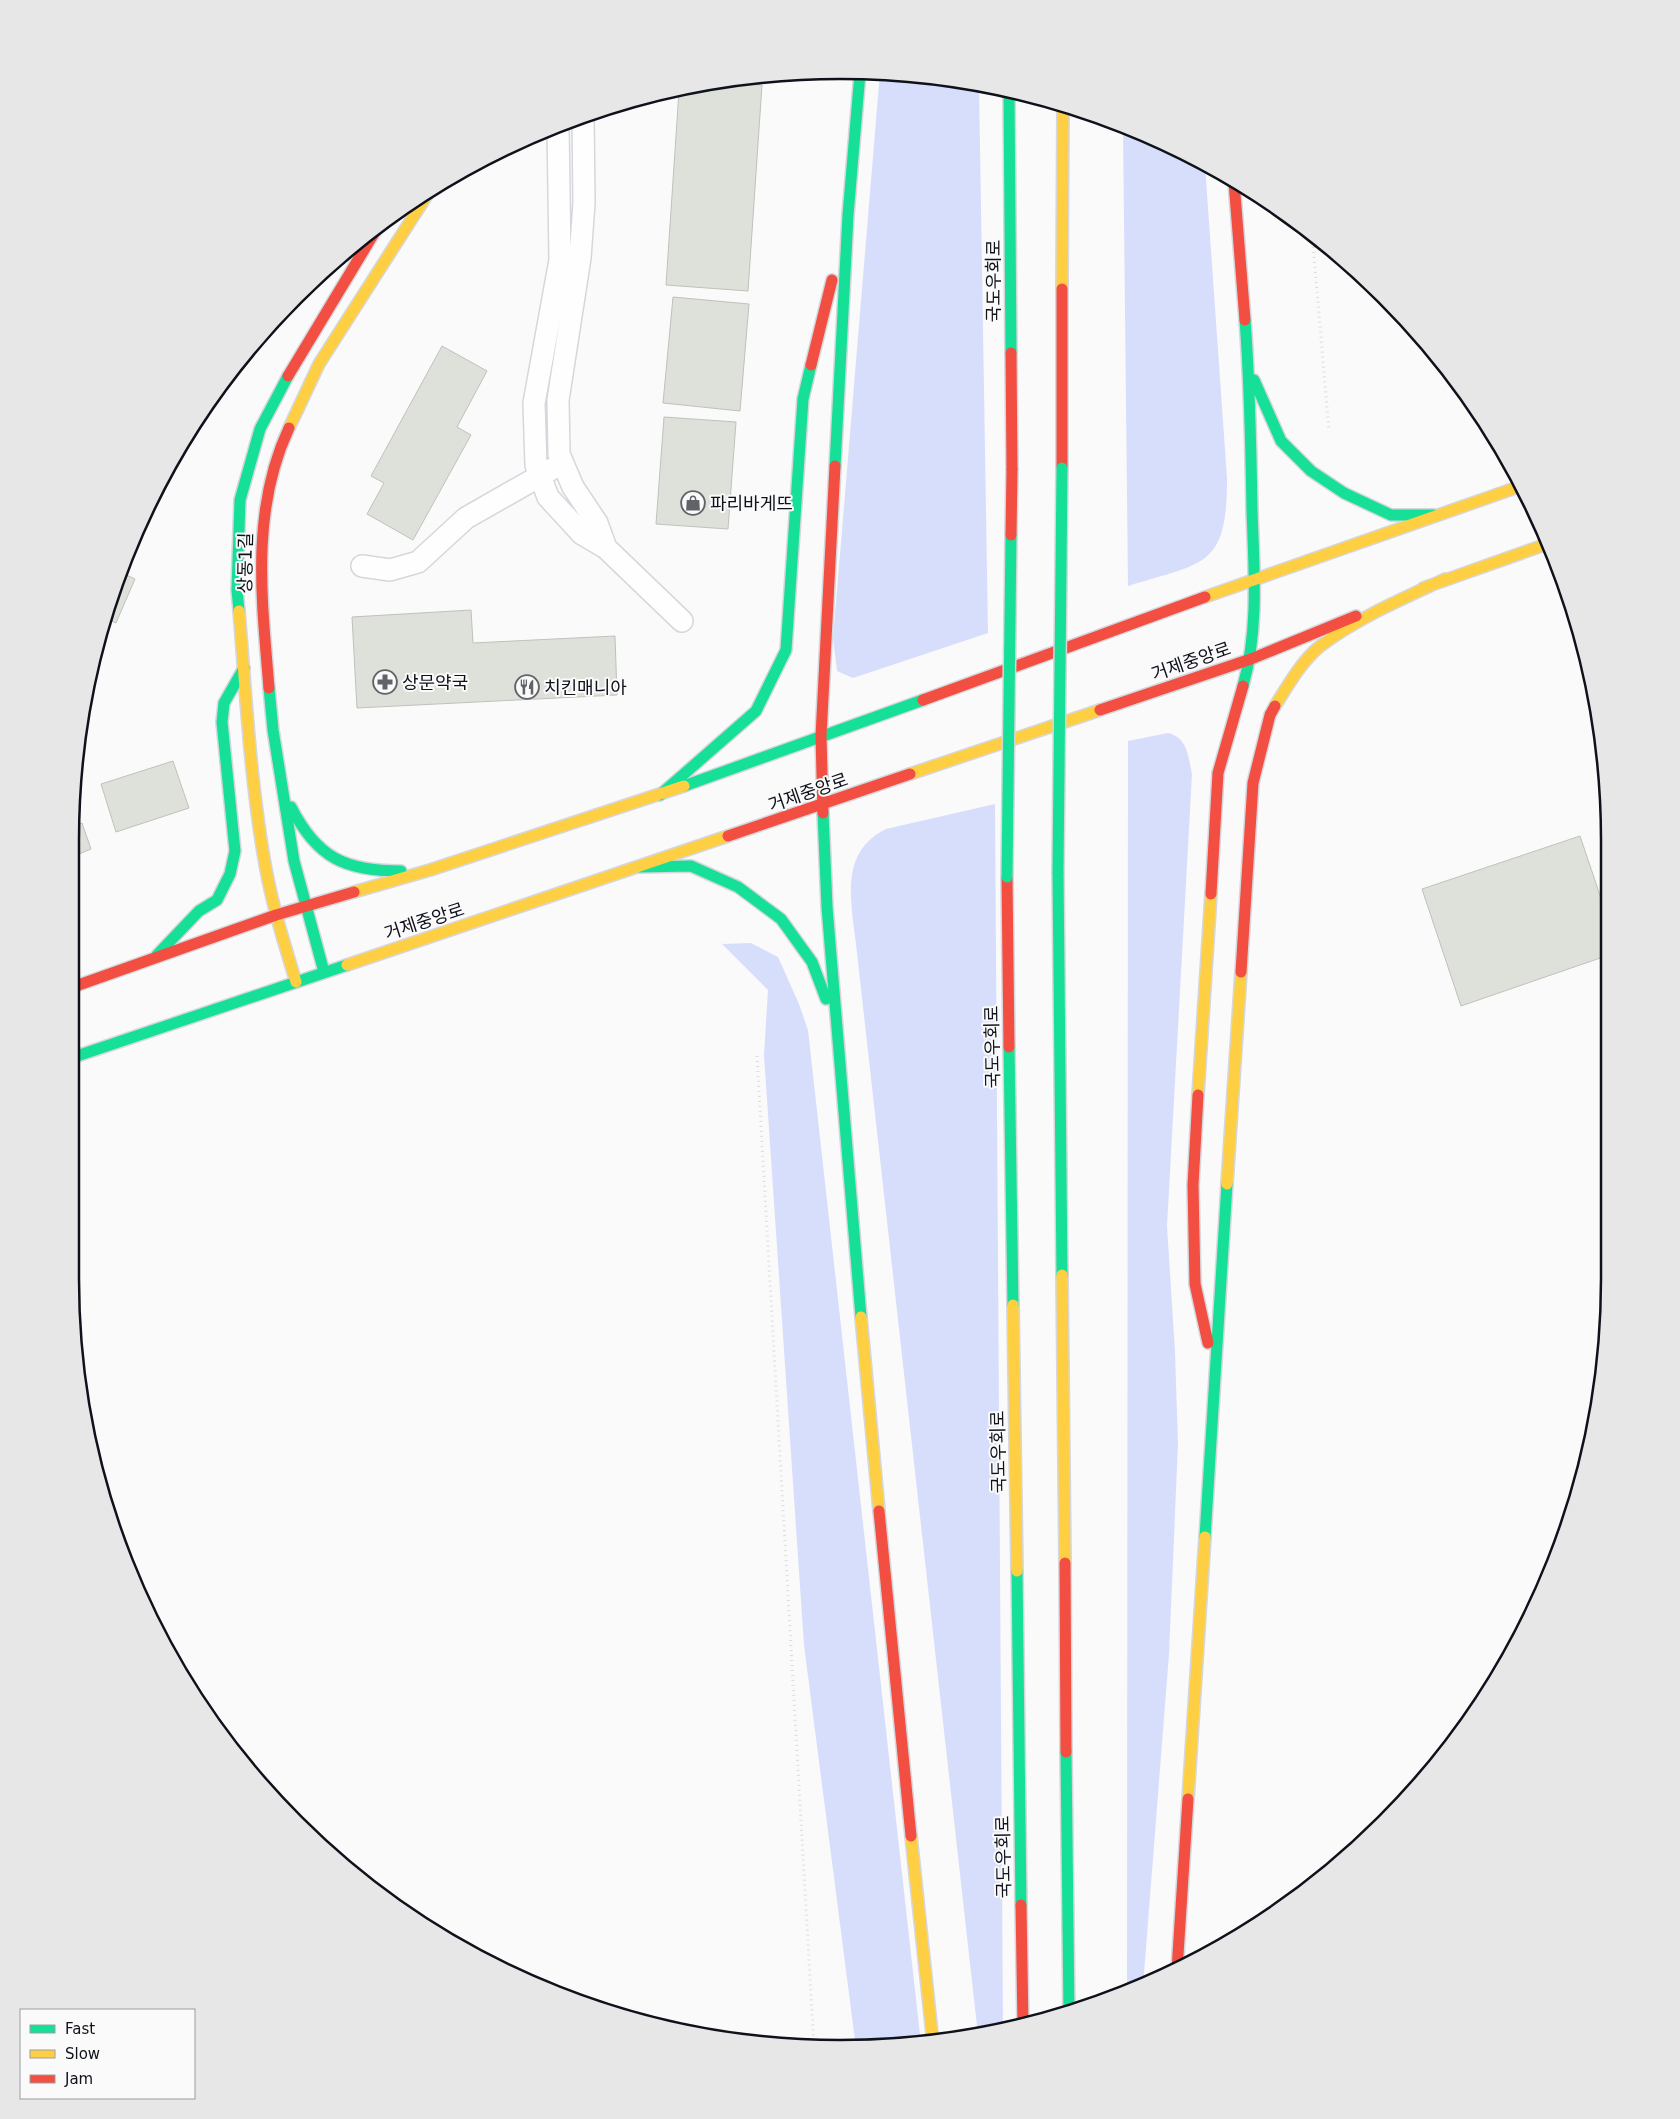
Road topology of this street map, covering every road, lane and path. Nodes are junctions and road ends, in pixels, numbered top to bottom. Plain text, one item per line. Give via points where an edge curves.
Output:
1 (859, 79) edge
2 (1009, 98) edge
3 (1063, 113) edge
4 (583, 124) edge
5 (558, 133) edge
6 (1235, 189) edge
7 (421, 205) edge
8 (848, 215) junction
9 (367, 244) edge
10 (1313, 244) edge
11 (1248, 367) junction
12 (1329, 432) dead end
13 (563, 463) junction
14 (540, 476) junction
15 (1515, 488) edge
16 (1434, 515) junction
17 (1542, 546) edge
18 (606, 548) junction
19 (362, 566) dead end
20 (1254, 579) junction
21 (1446, 579) junction
22 (682, 622) dead end
23 (1251, 659) junction
24 (244, 668) junction
25 (820, 736) junction
26 (283, 792) junction
27 (660, 795) junction
28 (825, 804) junction
29 (640, 867) junction
30 (430, 870) junction
31 (307, 906) junction
32 (276, 915) junction
33 (156, 957) junction
34 (324, 972) junction
35 (296, 982) junction
36 (79, 985) edge
37 (838, 1030) junction
38 (79, 1055) edge
39 (757, 1056) dead end
40 (1215, 1373) junction
41 (1178, 1962) edge
42 (1069, 2005) edge
43 (1023, 2018) edge
44 (933, 2035) edge
45 (814, 2039) edge

1 - 8 main road
2 - 43 main road, 국도우회로, bridge via 1012,470 1008,877
3 - 42 main road, bridge via 1058,872
4 - 13 lane via 580,258 558,400 559,454
5 - 14 lane via 560,260 534,403 536,465
6 - 11 main road
7 - 26 main road, 상동1길 via 319,364 283,440 263,510 260,582 273,730
8 - 25 main road
8 - 27 main road via 803,399 786,650 756,711
9 - 24 main road, 상동1길 via 300,351 260,429 240,500 237,590
10 - 12 path
11 - 16 main road via 1281,441 1311,471 1344,493 1391,515
11 - 20 main road
13 - 14 lane
13 - 18 lane via 573,487 597,523
14 - 18 lane via 548,497 582,534
14 - 19 lane via 466,518 418,562 390,570
15 - 16 main road
16 - 20 main road
17 - 21 main road, 거제중앙로
18 - 22 lane
20 - 23 main road
20 - 25 main road
21 - 23 main road, 거제중앙로
21 - 40 main road via 1378,611 1318,648 1291,681 1270,715 1259,750 1253,783
23 - 28 main road, 거제중앙로
23 - 40 main road via 1218,773 1193,1185 1195,1284
24 - 32 main road, 상동1길 via 254,793
24 - 33 main road via 224,704 222,722 235,851 230,874 218,900 199,911
25 - 27 main road
25 - 28 main road
26 - 30 main road via 309,838 333,857 362,868
26 - 31 main road, 상동1길 via 294,861
27 - 30 main road
28 - 29 main road, 거제중앙로
28 - 37 main road via 827,904
29 - 34 main road, 거제중앙로
29 - 37 main road via 691,866 738,887 782,919 812,962
30 - 31 main road
31 - 32 main road
31 - 34 main road, 상동1길
32 - 33 main road
32 - 35 main road, 상동1길
33 - 36 main road
34 - 35 main road, 거제중앙로
35 - 38 main road, 거제중앙로
37 - 44 main road via 870,1434
39 - 45 path
40 - 41 main road

